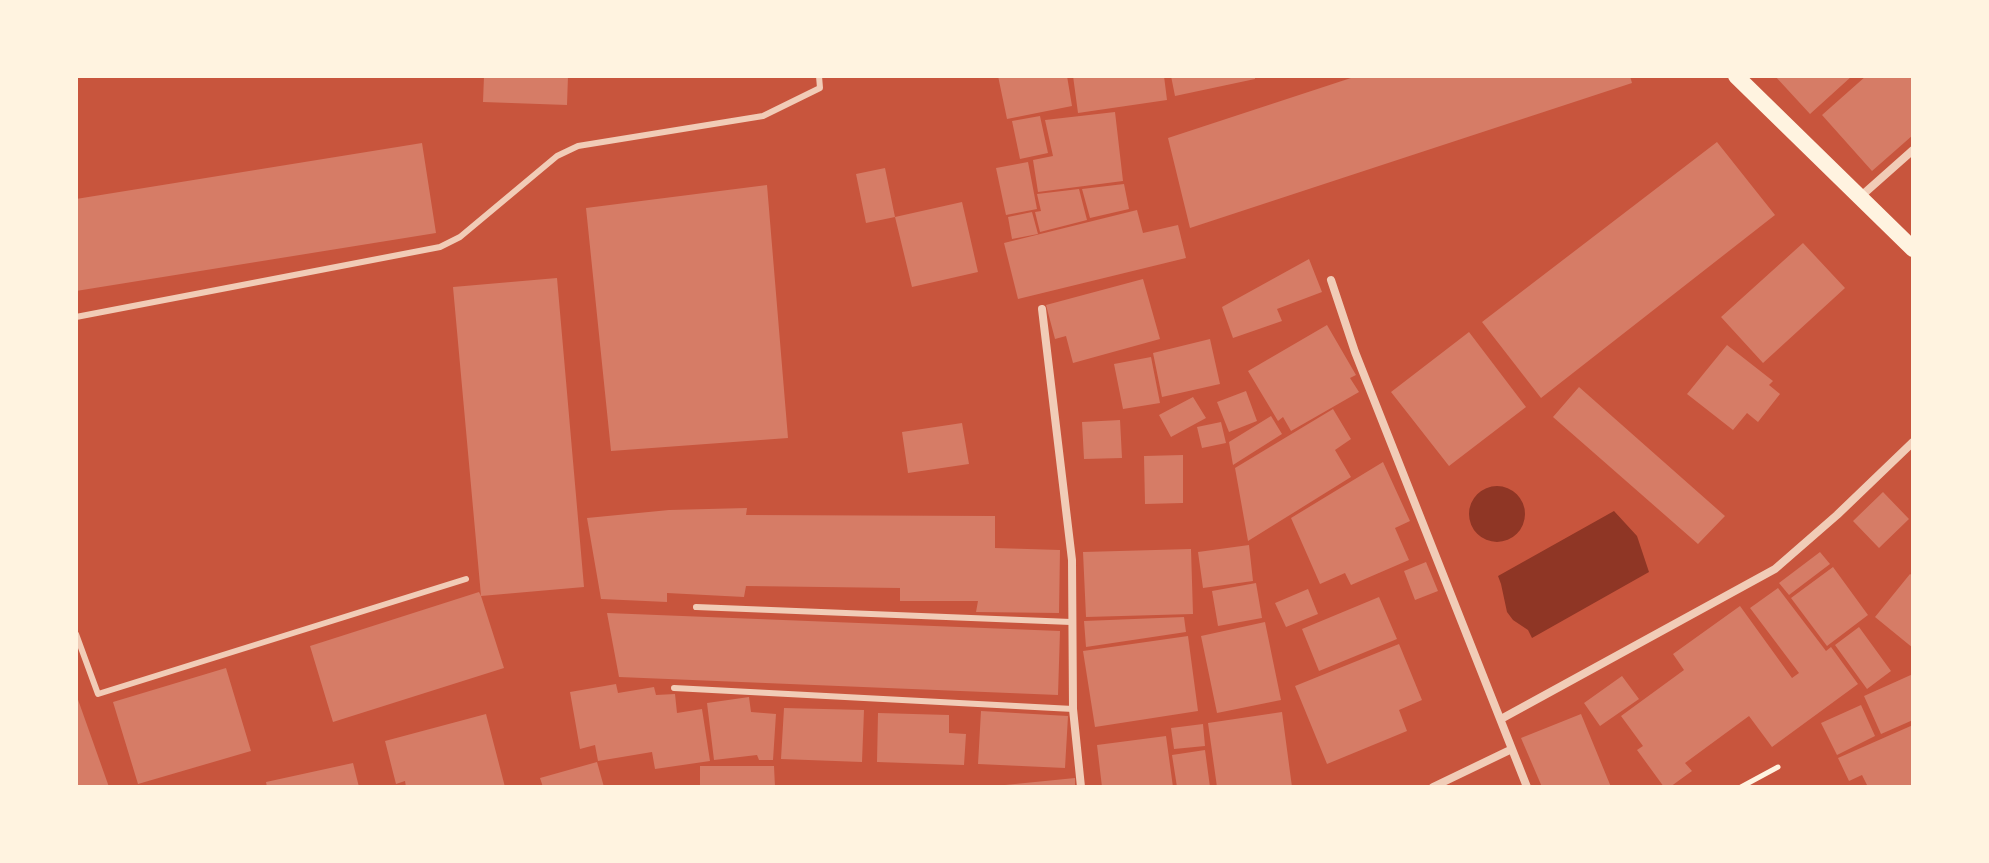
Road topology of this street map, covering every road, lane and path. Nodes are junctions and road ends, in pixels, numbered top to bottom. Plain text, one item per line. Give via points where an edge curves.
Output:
1 (819, 76) edge
2 (1736, 76) edge
3 (1913, 150) edge
4 (1860, 197) junction
5 (1913, 249) edge
6 (1331, 280) dead end
7 (1042, 309) dead end
8 (76, 317) edge
9 (1913, 442) edge
10 (466, 579) dead end
11 (696, 607) dead end
12 (1071, 622) junction
13 (76, 634) edge
14 (674, 688) dead end
15 (1073, 709) junction
16 (1501, 719) junction
17 (1512, 749) junction
18 (1778, 767) dead end
19 (1081, 787) edge
20 (1433, 787) edge
21 (1527, 787) edge
22 (1741, 787) edge

1 - 8 lane via 820,88 763,116 578,146 557,156 460,237 440,247
2 - 4 main road
3 - 4 street
4 - 5 main road
6 - 16 street
7 - 12 street via 1069,519
9 - 16 street via 1775,569
10 - 13 lane via 98,694
11 - 12 lane
12 - 15 street
14 - 15 lane
15 - 19 street
16 - 17 street
17 - 20 street
17 - 21 street
18 - 22 path

